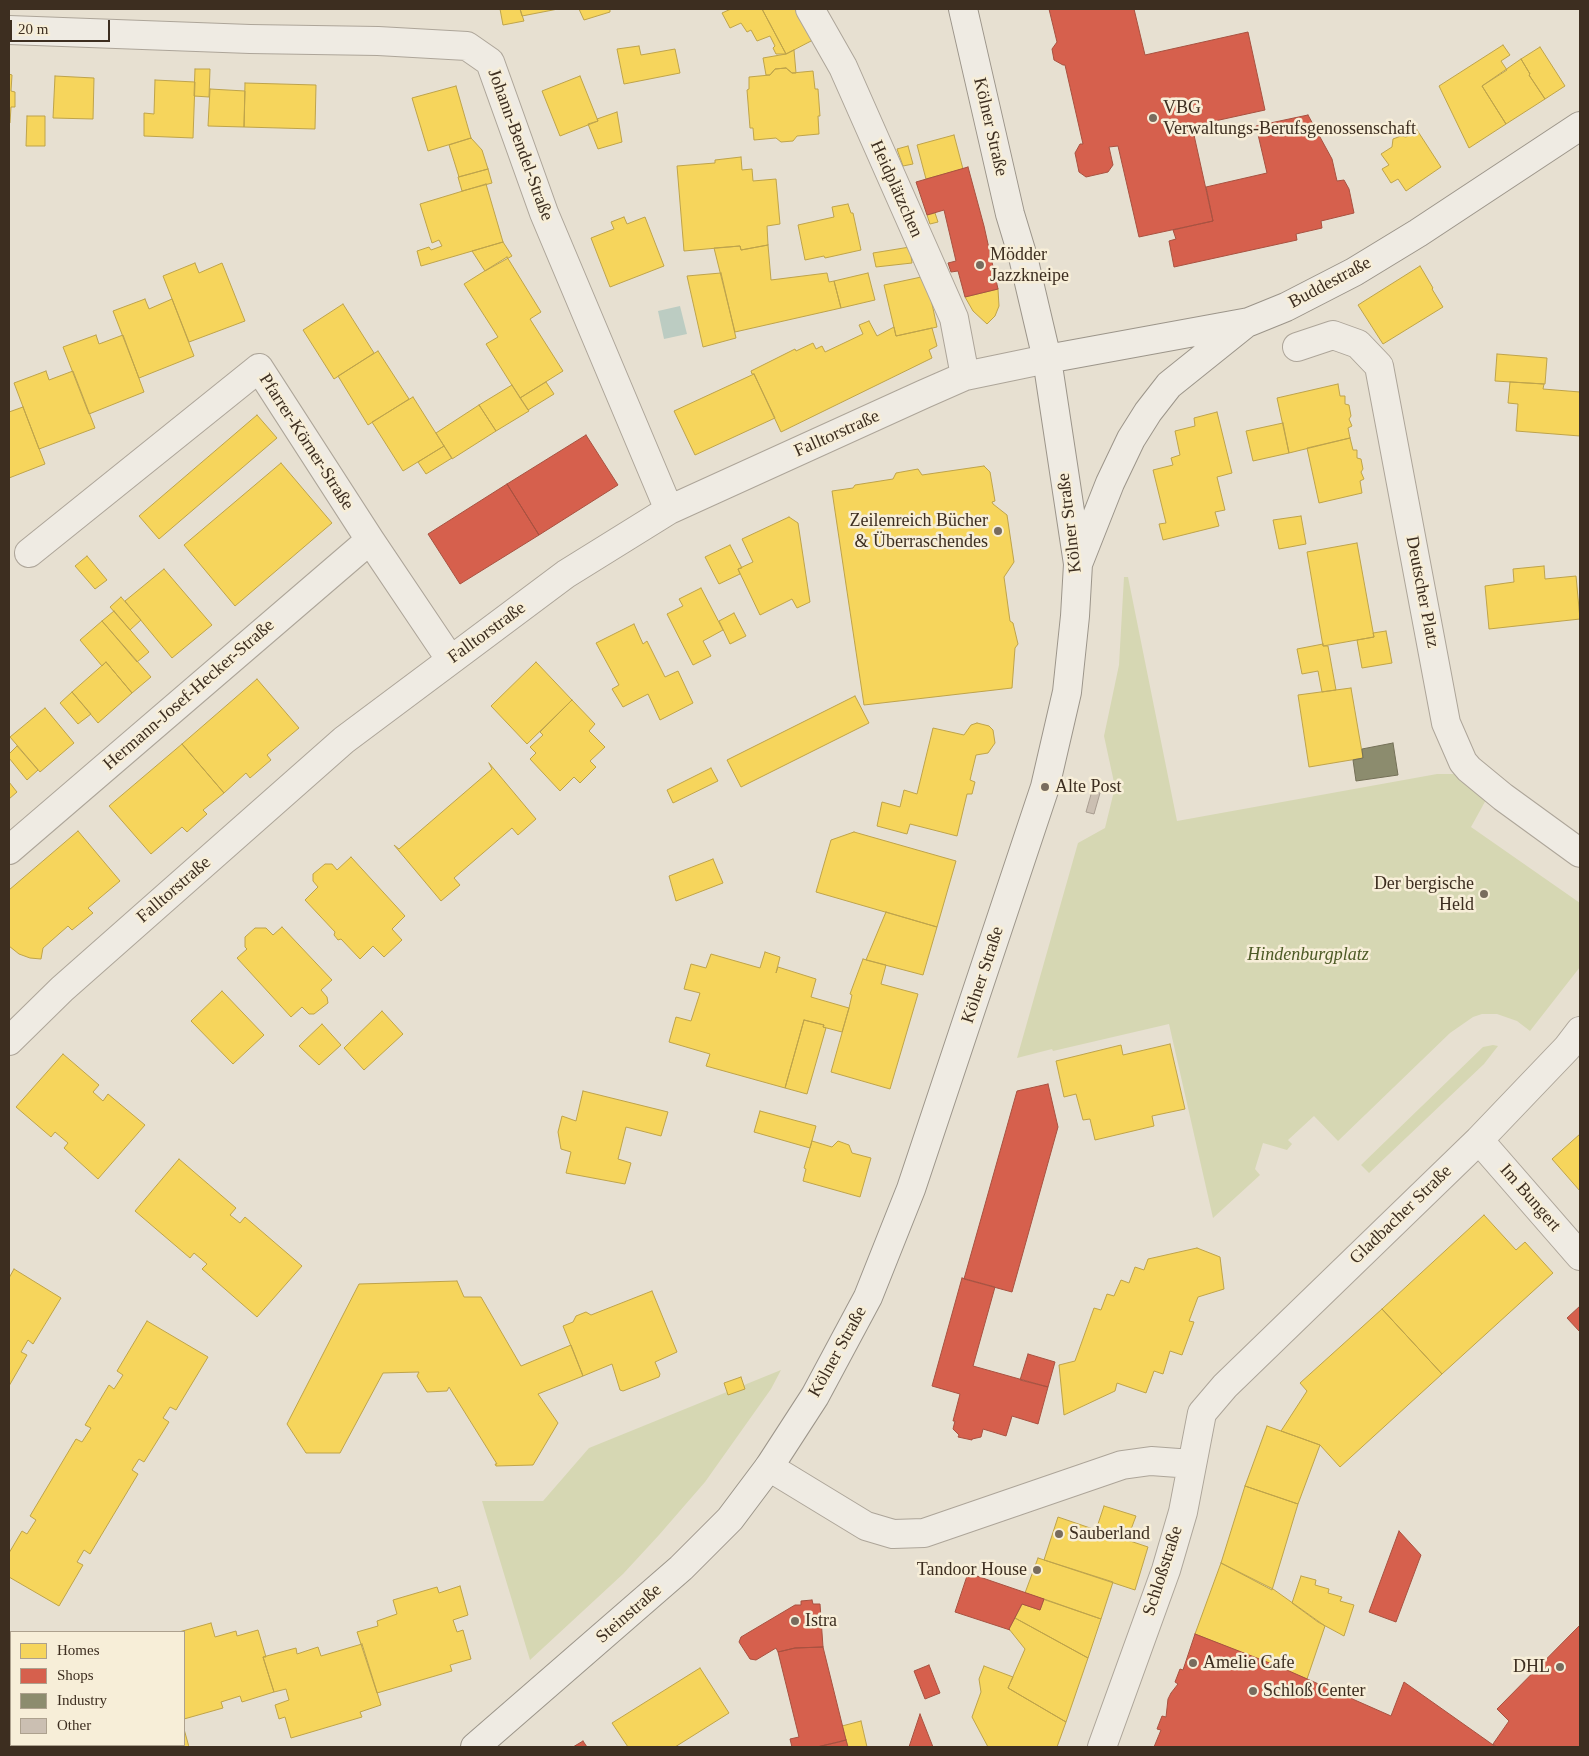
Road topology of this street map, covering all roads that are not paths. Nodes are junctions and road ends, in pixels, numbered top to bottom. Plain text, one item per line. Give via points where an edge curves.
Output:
1 (810, 9) edge
2 (963, 9) edge
3 (9, 30) edge
4 (1580, 126) edge
5 (1248, 322) junction
6 (1297, 347) dead end
7 (1047, 359) junction
8 (965, 376) junction
9 (669, 510) junction
10 (370, 540) junction
11 (29, 553) dead end
12 (1078, 564) junction
13 (450, 659) junction
14 (9, 850) edge
15 (1580, 853) edge
16 (1580, 1031) edge
17 (9, 1041) edge
18 (1479, 1140) junction
19 (1580, 1256) edge
20 (1216, 1395) joint
21 (1192, 1464) junction
22 (769, 1467) junction
23 (475, 1747) edge
24 (1102, 1747) edge

1 - 8 street, Heidplätzchen via 843,67 954,318
2 - 7 street, Kölner Straße
3 - 9 street, Johann-Bendel-Straße via 467,46 490,62 544,213
4 - 5 street, Buddestraße via 1354,272 1286,307
5 - 7 street, Buddestraße
5 - 12 street via 1169,385 1148,412 1110,483
6 - 15 street, Deutscher Platz via 1333,335 1358,344 1379,366 1446,723 1469,769
7 - 8 street, Falltorstraße
7 - 12 street, Kölner Straße
8 - 9 street, Falltorstraße
9 - 13 street, Falltorstraße via 566,574
10 - 11 street, Pfarrer-Körner-Straße via 259,368
10 - 13 street, Pfarrer-Körner-Straße
10 - 14 street, Hermann-Josef-Hecker-Straße
12 - 22 street, Kölner Straße via 1067,692 1045,787 911,1189 868,1297 815,1396
13 - 17 street, Falltorstraße via 344,740 62,989
16 - 18 street, Gladbacher Straße
18 - 19 street, Im Bungert
18 - 20 street, Gladbacher Straße
20 - 21 street, Schloßstraße via 1202,1413
21 - 22 street via 1151,1460 1122,1465 924,1533 894,1534 866,1526
21 - 24 street, Schloßstraße via 1183,1512 1166,1570
22 - 23 street, Steinstraße via 730,1519 681,1568

